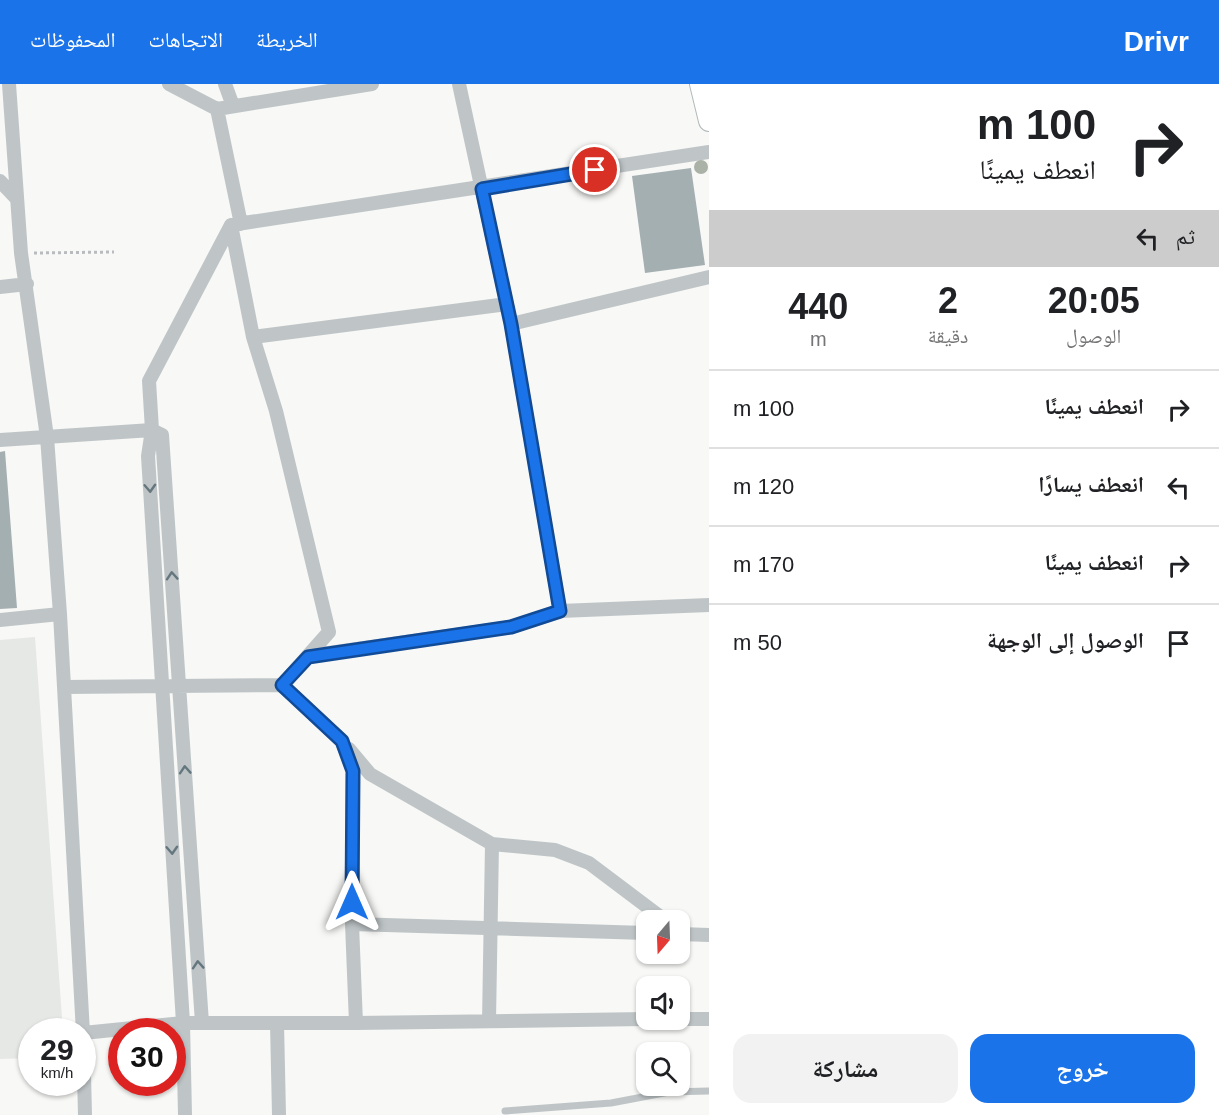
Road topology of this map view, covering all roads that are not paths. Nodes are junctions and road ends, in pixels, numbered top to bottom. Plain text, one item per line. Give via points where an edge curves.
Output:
1 (9, 84) edge
2 (169, 84) edge
3 (225, 84) edge
4 (372, 84) edge
5 (459, 84) edge
6 (700, 84) edge
7 (233, 106) junction
8 (217, 109) junction
9 (709, 113) edge
10 (709, 152) edge
11 (0, 182) edge
12 (482, 189) junction
13 (16, 198) junction
14 (236, 225) junction
15 (709, 277) edge
16 (27, 284) junction
17 (0, 287) edge
18 (507, 304) junction
19 (511, 324) junction
20 (253, 337) junction
21 (152, 430) junction
22 (47, 437) junction
23 (0, 440) edge
24 (709, 605) edge
25 (560, 611) junction
26 (60, 614) junction
27 (0, 620) edge
28 (308, 657) junction
29 (282, 685) junction
30 (179, 686) junction
31 (64, 687) junction
32 (162, 687) junction
33 (342, 741) junction
34 (492, 844) junction
35 (651, 910) edge
36 (352, 924) junction
37 (490, 928) junction
38 (636, 933) edge
39 (690, 934) edge
40 (709, 935) edge
41 (82, 1018) edge
42 (183, 1018) edge
43 (709, 1018) edge
44 (636, 1019) edge
45 (690, 1019) edge
46 (489, 1021) junction
47 (186, 1023) edge
48 (202, 1023) junction
49 (277, 1023) junction
50 (356, 1023) junction
51 (709, 1091) edge
52 (85, 1096) edge
53 (184, 1096) edge
54 (505, 1111) dead end
55 (85, 1115) edge
56 (184, 1115) edge
57 (279, 1115) edge

1 - 13 street
2 - 8 street
3 - 7 street
4 - 7 street
5 - 12 street
6 - 9 main road
7 - 8 street
8 - 14 street
10 - 12 street
11 - 13 street
12 - 14 street
12 - 18 street
13 - 16 street
14 - 20 street
14 - 21 street via 149,381
15 - 19 street
16 - 17 street
16 - 22 street
18 - 19 street
18 - 20 street
19 - 25 street
20 - 28 street via 276,411 329,632
21 - 22 street
30 -> 21 street via 162,435
21 -> 32 street via 148,456
22 - 23 street
22 - 26 street
24 - 25 street
25 - 28 street via 511,627
26 - 27 street
26 - 31 street
28 - 29 street
29 - 30 street
29 - 33 street
30 - 32 street
48 -> 30 street
31 - 32 street
31 - 41 street
32 -> 42 street
33 - 34 street via 370,774
33 - 36 street via 353,771
34 - 35 street via 555,850 589,863
34 - 37 street
36 - 37 street
36 - 50 street
37 - 38 street
37 - 46 street
39 - 40 street
43 - 45 street
44 - 46 street
46 - 50 street
47 - 48 street
48 - 49 street
49 - 50 street
49 - 57 street
51 - 54 lane
52 - 55 street
53 - 56 street

